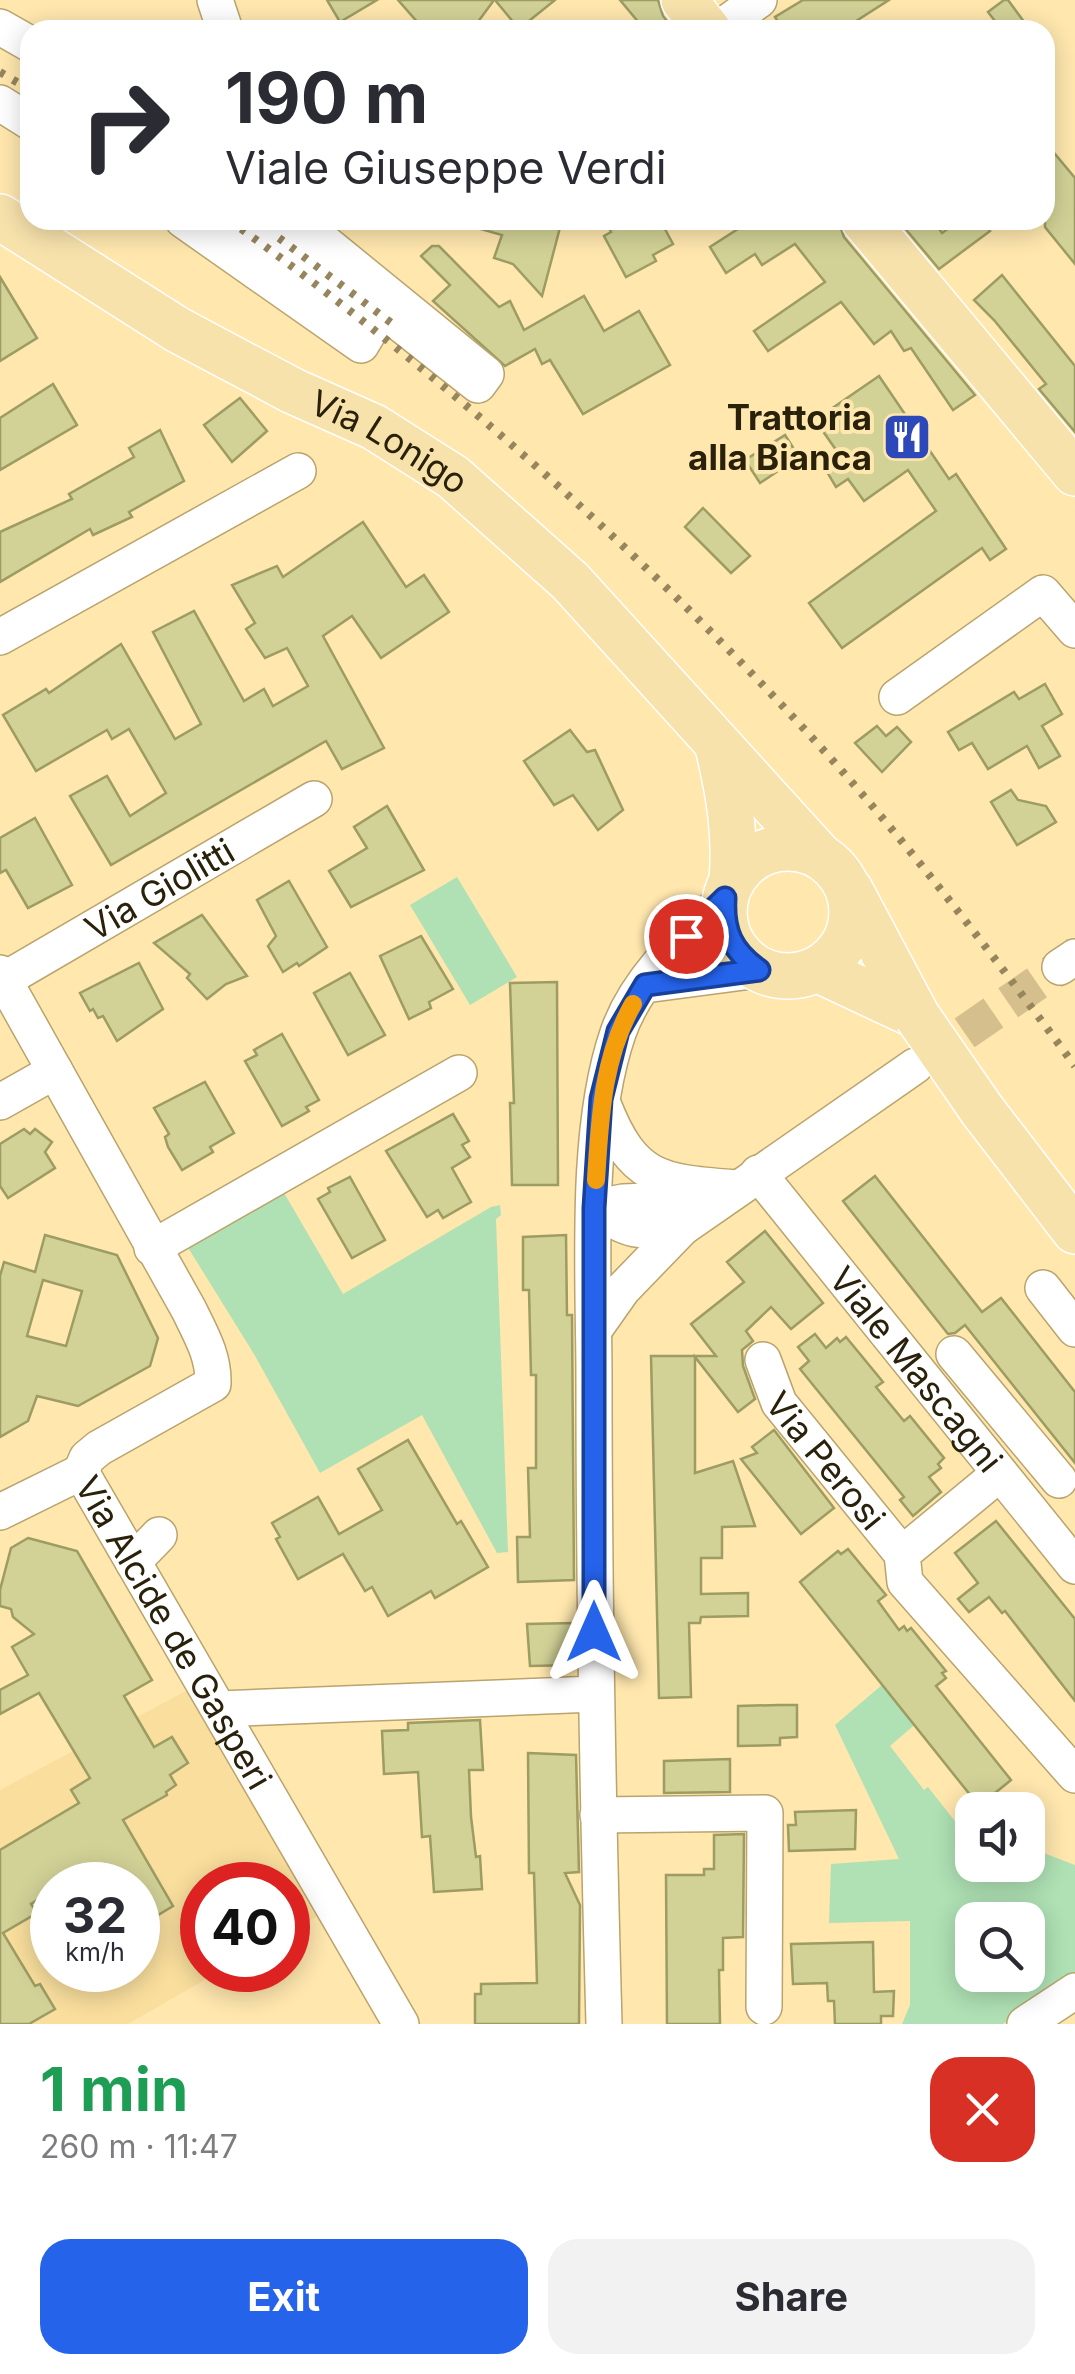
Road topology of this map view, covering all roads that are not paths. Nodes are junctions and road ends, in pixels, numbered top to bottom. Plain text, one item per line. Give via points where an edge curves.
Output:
1 (684, 0) edge
2 (759, 0) edge
3 (700, 20) edge
4 (730, 20) edge
5 (20, 230) edge
6 (197, 230) edge
7 (234, 230) edge
8 (276, 230) edge
9 (309, 230) edge
10 (872, 230) edge
11 (1008, 392) junction
12 (298, 471) dead end
13 (1075, 473) edge
14 (1075, 498) edge
15 (1075, 630) edge
16 (0, 636) edge
17 (897, 697) dead end
18 (717, 744) junction
19 (314, 799) dead end
20 (818, 854) junction
21 (848, 888) junction
22 (728, 890) junction
23 (759, 970) junction
24 (820, 970) junction
25 (2, 976) edge
26 (645, 985) junction
27 (917, 1016) junction
28 (915, 1066) tunnel mouth
29 (55, 1071) junction
30 (460, 1072) dead end
31 (601, 1099) junction
32 (0, 1102) edge
33 (747, 1180) junction
34 (594, 1208) junction
35 (682, 1228) junction
36 (1075, 1231) edge
37 (152, 1248) junction
38 (1043, 1288) dead end
39 (1075, 1329) edge
40 (594, 1330) junction
41 (954, 1354) dead end
42 (764, 1360) dead end
43 (81, 1472) junction
44 (1000, 1474) junction
45 (1067, 1474) edge
46 (1025, 1506) junction
47 (0, 1512) edge
48 (159, 1535) dead end
49 (902, 1554) junction
50 (134, 1562) junction
51 (1075, 1566) edge
52 (595, 1694) junction
53 (220, 1709) junction
54 (1075, 1775) edge
55 (598, 1815) junction
56 (1075, 1991) edge
57 (764, 2007) dead end
58 (401, 2024) edge
59 (604, 2024) edge
60 (1025, 2024) edge

1 - 3 main road
2 - 4 street
5 - 18 main road, Via Lonigo via 178,330 374,426 453,478 570,581
6 - 7 street via 361,345 370,330
8 - 9 street via 478,385 486,374
10 - 11 main road
11 - 13 main road
11 - 14 street via 1008,413
12 - 16 street
15 - 17 street via 1044,584
18 - 20 main road, Via Lonigo
18 - 22 main road, Via Lonigo via 735,842
19 - 25 street, Via Giolitti
20 - 21 main road
20 - 22 main road via 769,850 742,867
21 - 24 main road via 850,932
21 - 27 main road
22 - 23 main road via 724,915 734,948
22 - 26 street
23 - 24 main road via 784,976
23 - 26 street
24 - 27 main road
25 - 29 street, Via Alcide de Gasperi
26 - 31 street via 618,1031
27 - 36 main road, bridge
28 - 33 street
29 - 32 street
29 - 37 street, Via Alcide de Gasperi
30 - 37 street
31 - 33 street via 616,1138 635,1162 661,1178 684,1184
31 - 34 street
33 - 34 street via 692,1200
33 - 35 street
33 - 44 street, Viale Mascagni
34 - 35 street via 624,1228
34 - 40 street
35 - 40 street
37 - 43 street, Via Alcide de Gasperi via 208,1350 214,1384 100,1448
38 - 39 street
40 - 52 street
41 - 45 street
42 - 49 street, Via Perosi via 779,1403
43 - 47 street
43 - 50 street, Via Alcide de Gasperi
44 - 46 street, Viale Mascagni
44 - 49 street
45 - 46 street
46 - 51 street, Viale Mascagni
48 - 50 street
49 - 54 street, Via Perosi via 905,1582
50 - 53 street, Via Alcide de Gasperi
52 - 53 street
52 - 55 street
53 - 58 street, Via Alcide de Gasperi
55 - 57 street via 764,1813
55 - 59 street
56 - 60 street

